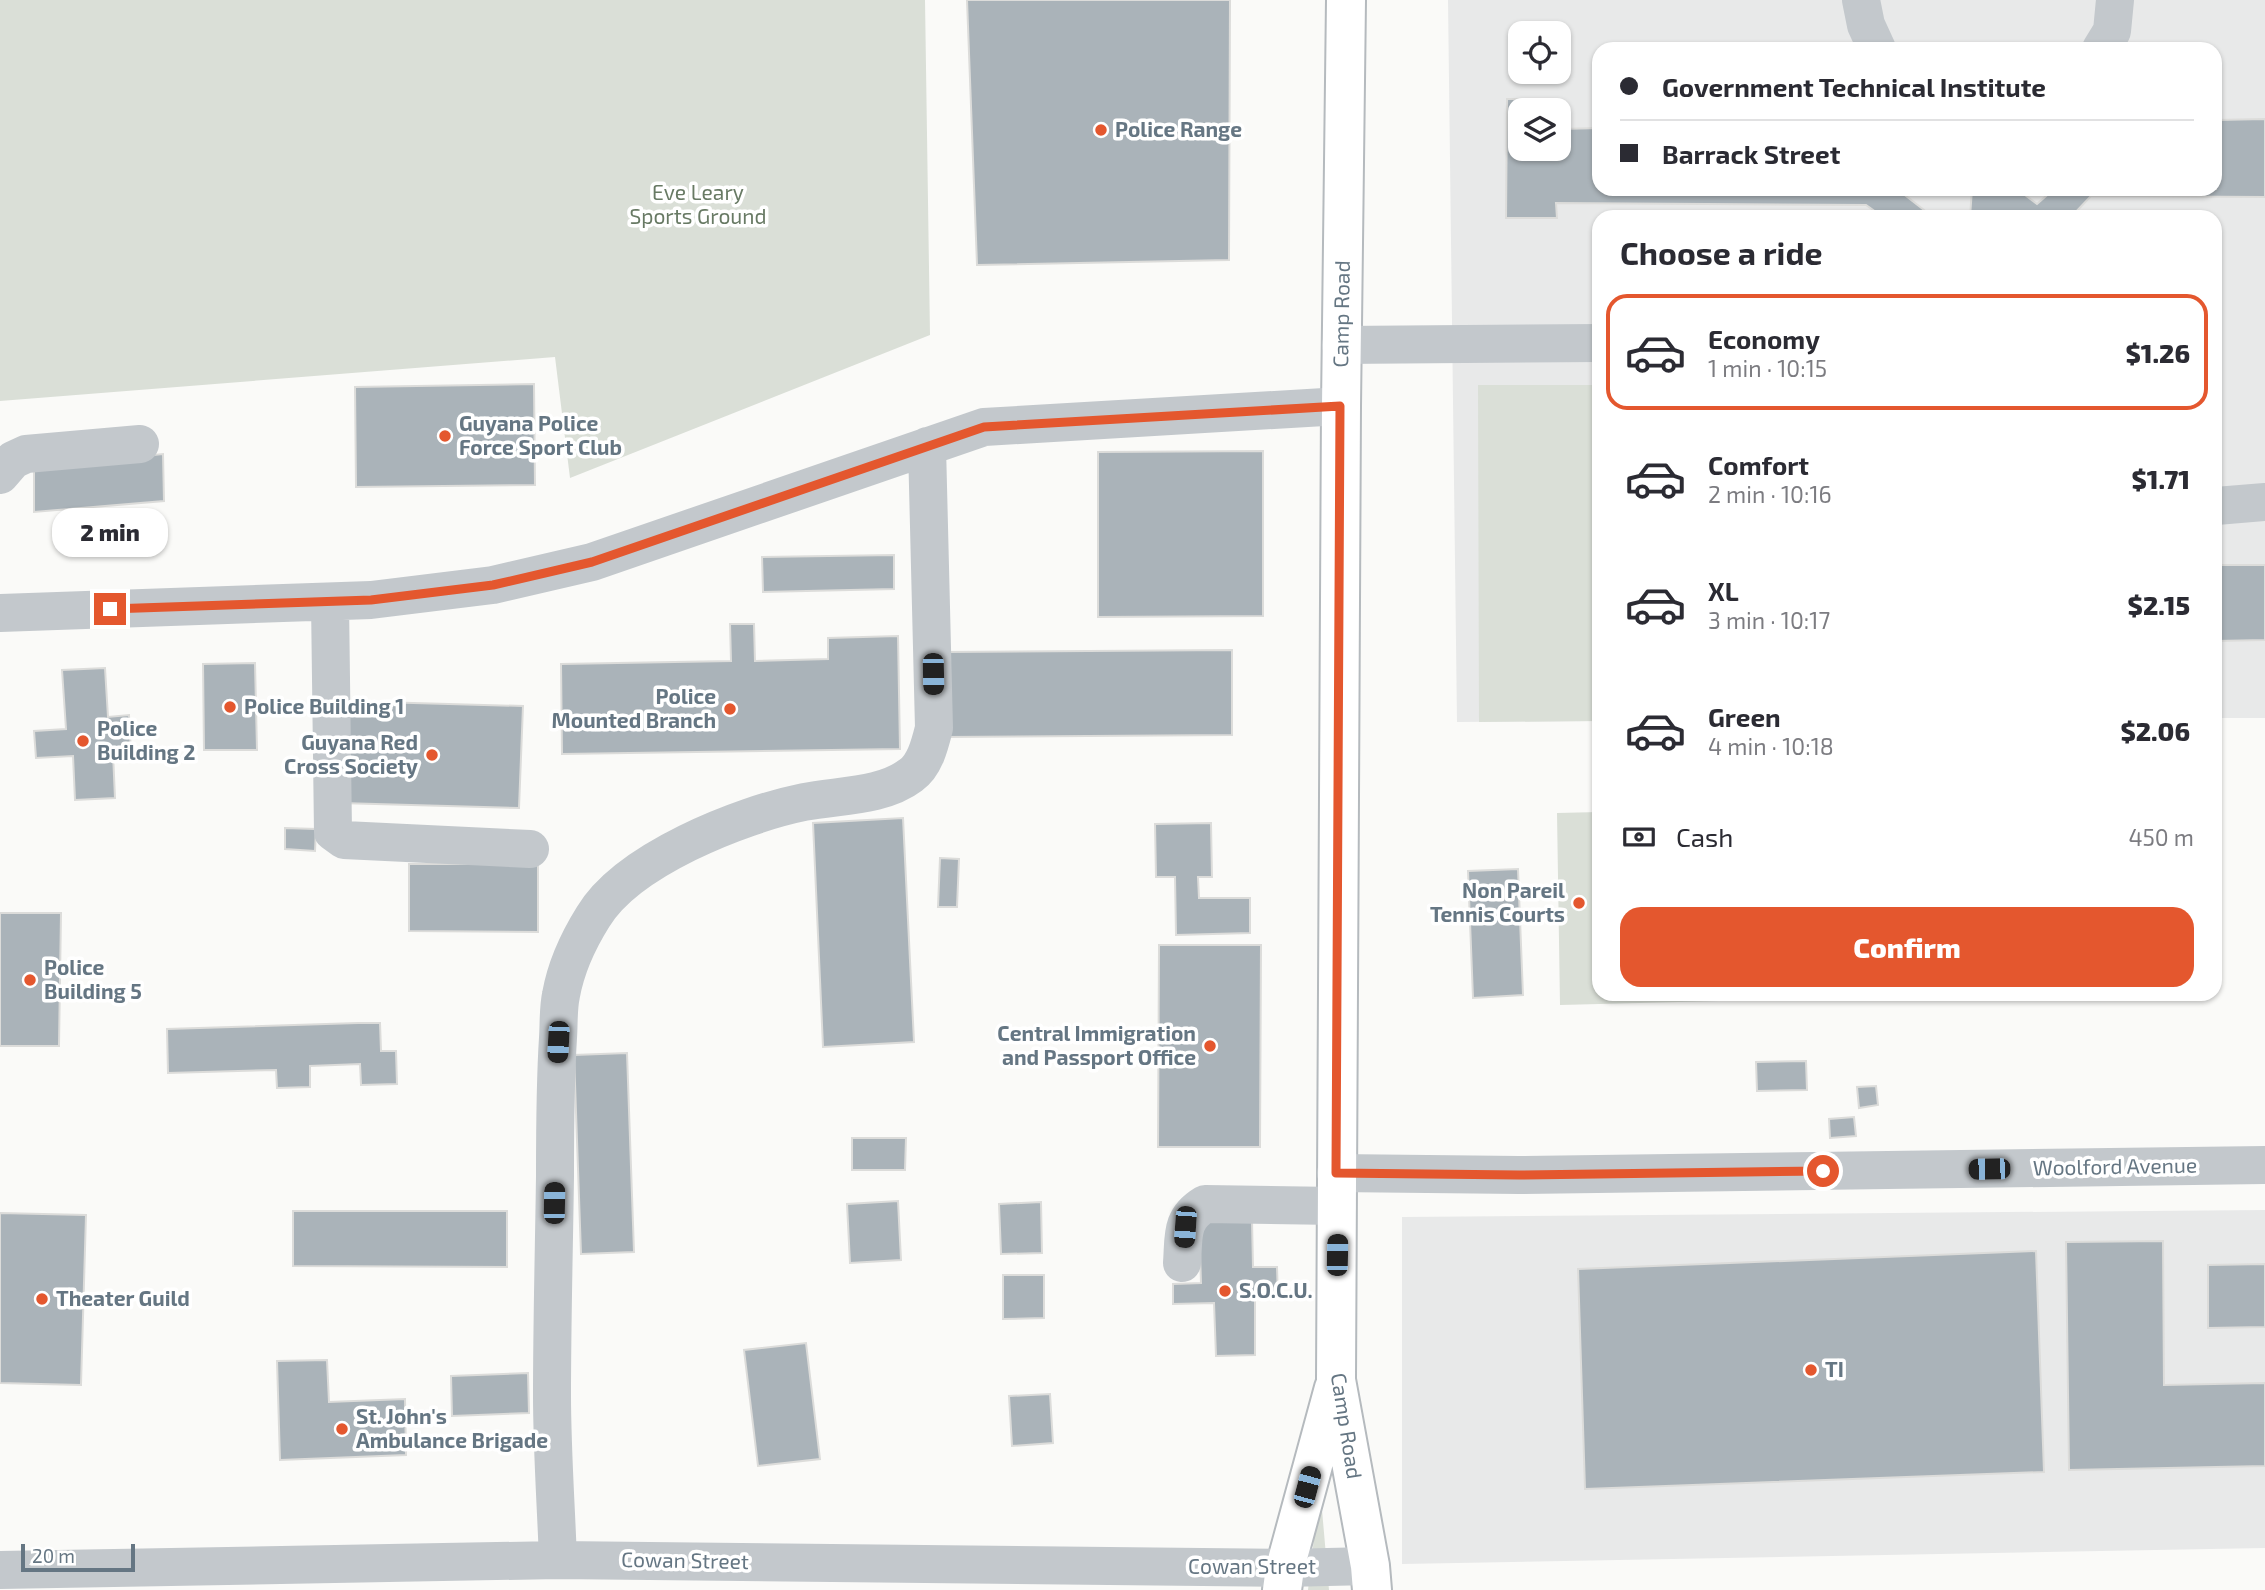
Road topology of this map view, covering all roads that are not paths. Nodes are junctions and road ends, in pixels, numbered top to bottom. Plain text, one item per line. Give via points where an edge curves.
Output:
1 (1346, 0) edge
2 (1861, 0) edge
3 (2115, 0) edge
4 (1874, 42) edge
5 (2105, 42) edge
6 (1592, 343) edge
7 (1341, 345) junction
8 (1340, 406) junction
9 (140, 444) dead end
10 (927, 446) junction
11 (0, 475) edge
12 (2265, 502) edge
13 (2222, 506) edge
14 (330, 602) junction
15 (0, 613) edge
16 (530, 849) dead end
17 (2265, 1165) edge
18 (1337, 1189) junction
19 (1182, 1263) dead end
20 (1336, 1380) junction
21 (558, 1560) junction
22 (0, 1570) edge
23 (1284, 1579) edge
24 (1371, 1581) edge

1 - 7 main road, Camp Road
2 - 4 street
3 - 5 street via 2112,31
6 - 7 street
7 - 8 main road, Camp Road
8 - 10 street via 984,427
8 - 18 main road, Camp Road
9 - 11 street via 26,454 13,460
10 - 14 street via 592,562 493,585
10 - 21 street via 934,728 914,774 880,790 762,813 674,851 613,890 579,940 568,968 561,996 556,1065 552,1397
12 - 13 street
14 - 15 street
14 - 16 street via 334,832 344,840
17 - 18 street, Woolford Avenue via 1402,1174
18 - 19 street, Woolford Avenue via 1205,1204 1191,1212 1185,1227
18 - 20 main road, Camp Road
20 - 23 main road
20 - 24 main road, Camp Road
21 - 22 street, Cowan Street
21 - 23 street, Cowan Street
23 - 24 street, Cowan Street

